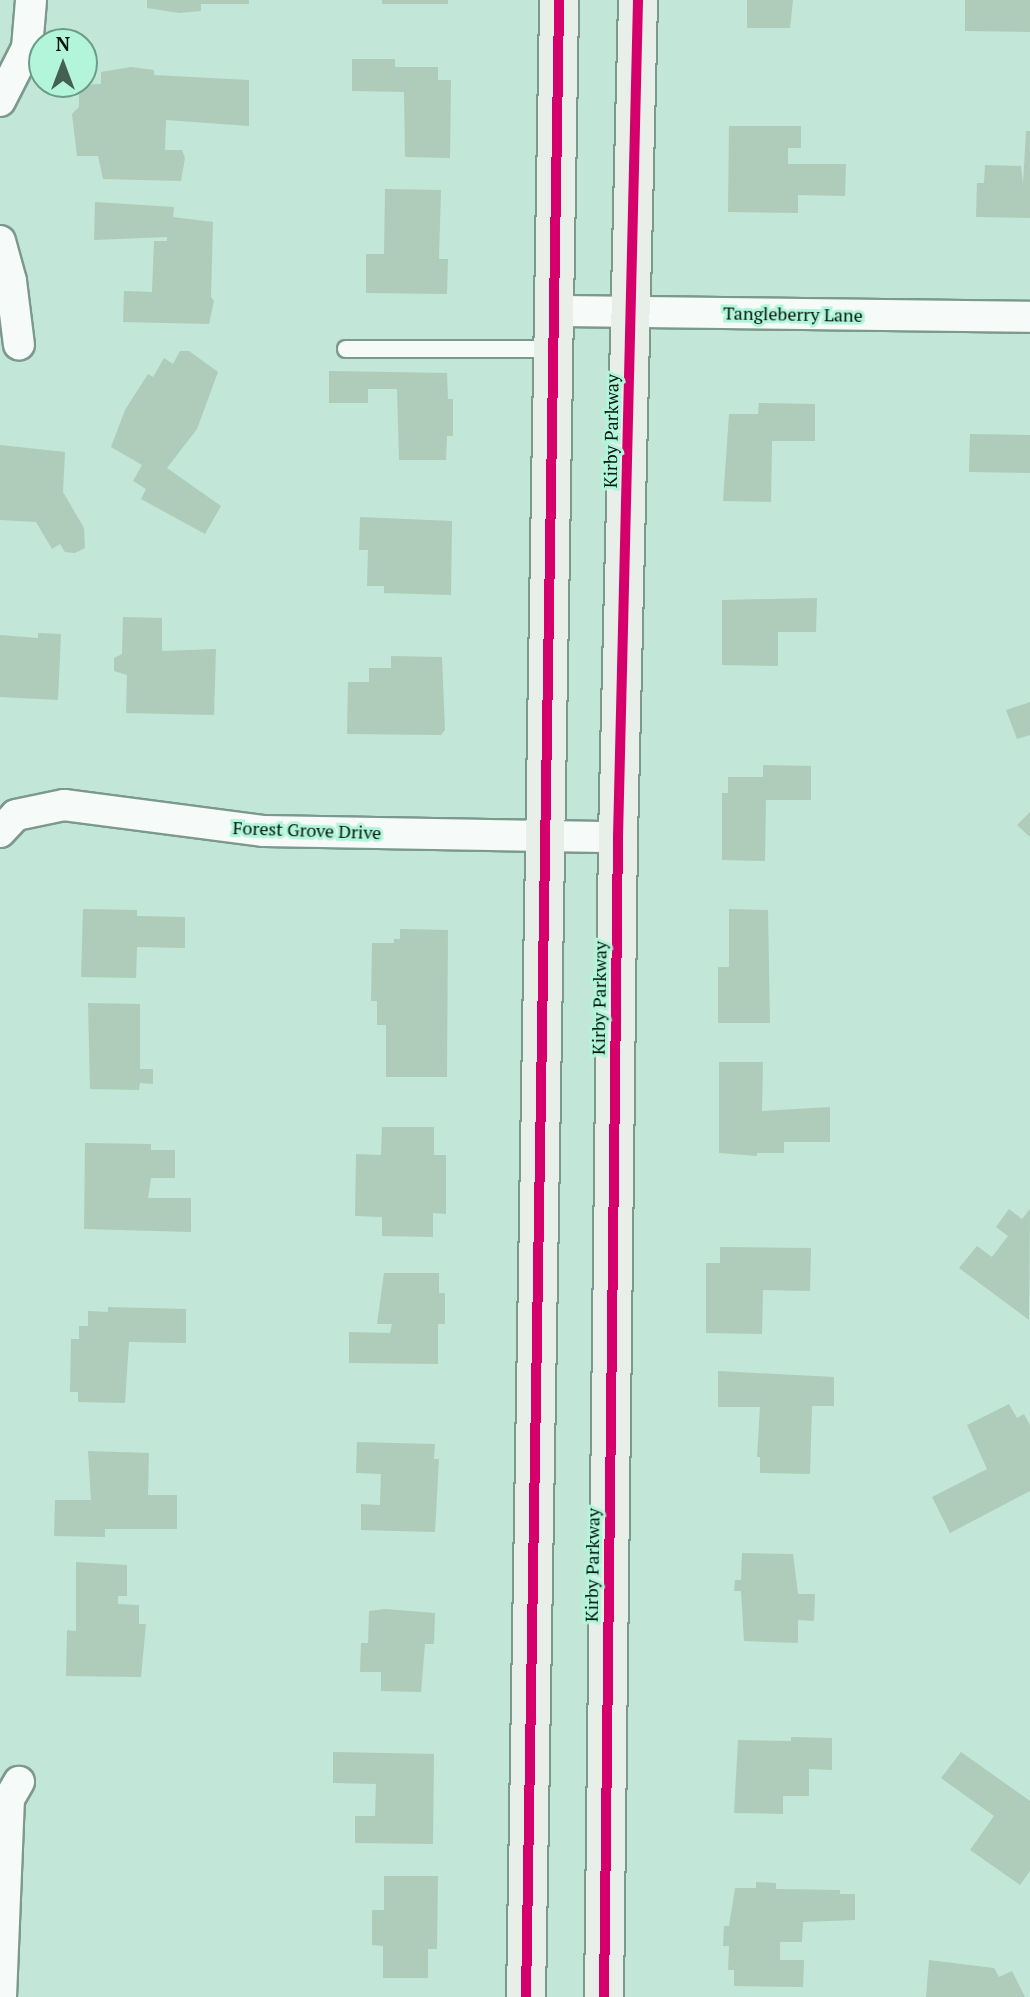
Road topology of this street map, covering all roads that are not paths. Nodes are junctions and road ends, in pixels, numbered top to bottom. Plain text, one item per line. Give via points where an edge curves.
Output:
1 (31, 0) edge
2 (559, 0) edge
3 (638, 0) edge
4 (0, 101) edge
5 (0, 241) edge
6 (557, 310) junction
7 (632, 312) junction
8 (1030, 317) edge
9 (19, 345) dead end
10 (346, 349) dead end
11 (555, 349) junction
12 (2, 828) edge
13 (547, 834) junction
14 (618, 836) junction
15 (19, 1782) dead end
16 (3, 1885) edge
17 (1, 1997) edge
18 (526, 1997) edge
19 (604, 1997) edge

1 - 4 street via 27,48
2 - 6 main road
3 - 7 main road, Kirby Parkway
5 - 9 street via 13,290
6 - 7 street, Tangleberry Lane
6 - 11 main road
7 - 8 street, Tangleberry Lane
7 - 14 main road, Kirby Parkway
10 - 11 lane
11 - 13 main road
12 - 13 street, Forest Grove Drive via 31,809 64,805 264,831
13 - 14 street, Forest Grove Drive
13 - 18 main road
14 - 19 main road, Kirby Parkway
15 - 16 street via 9,1799
16 - 17 street

